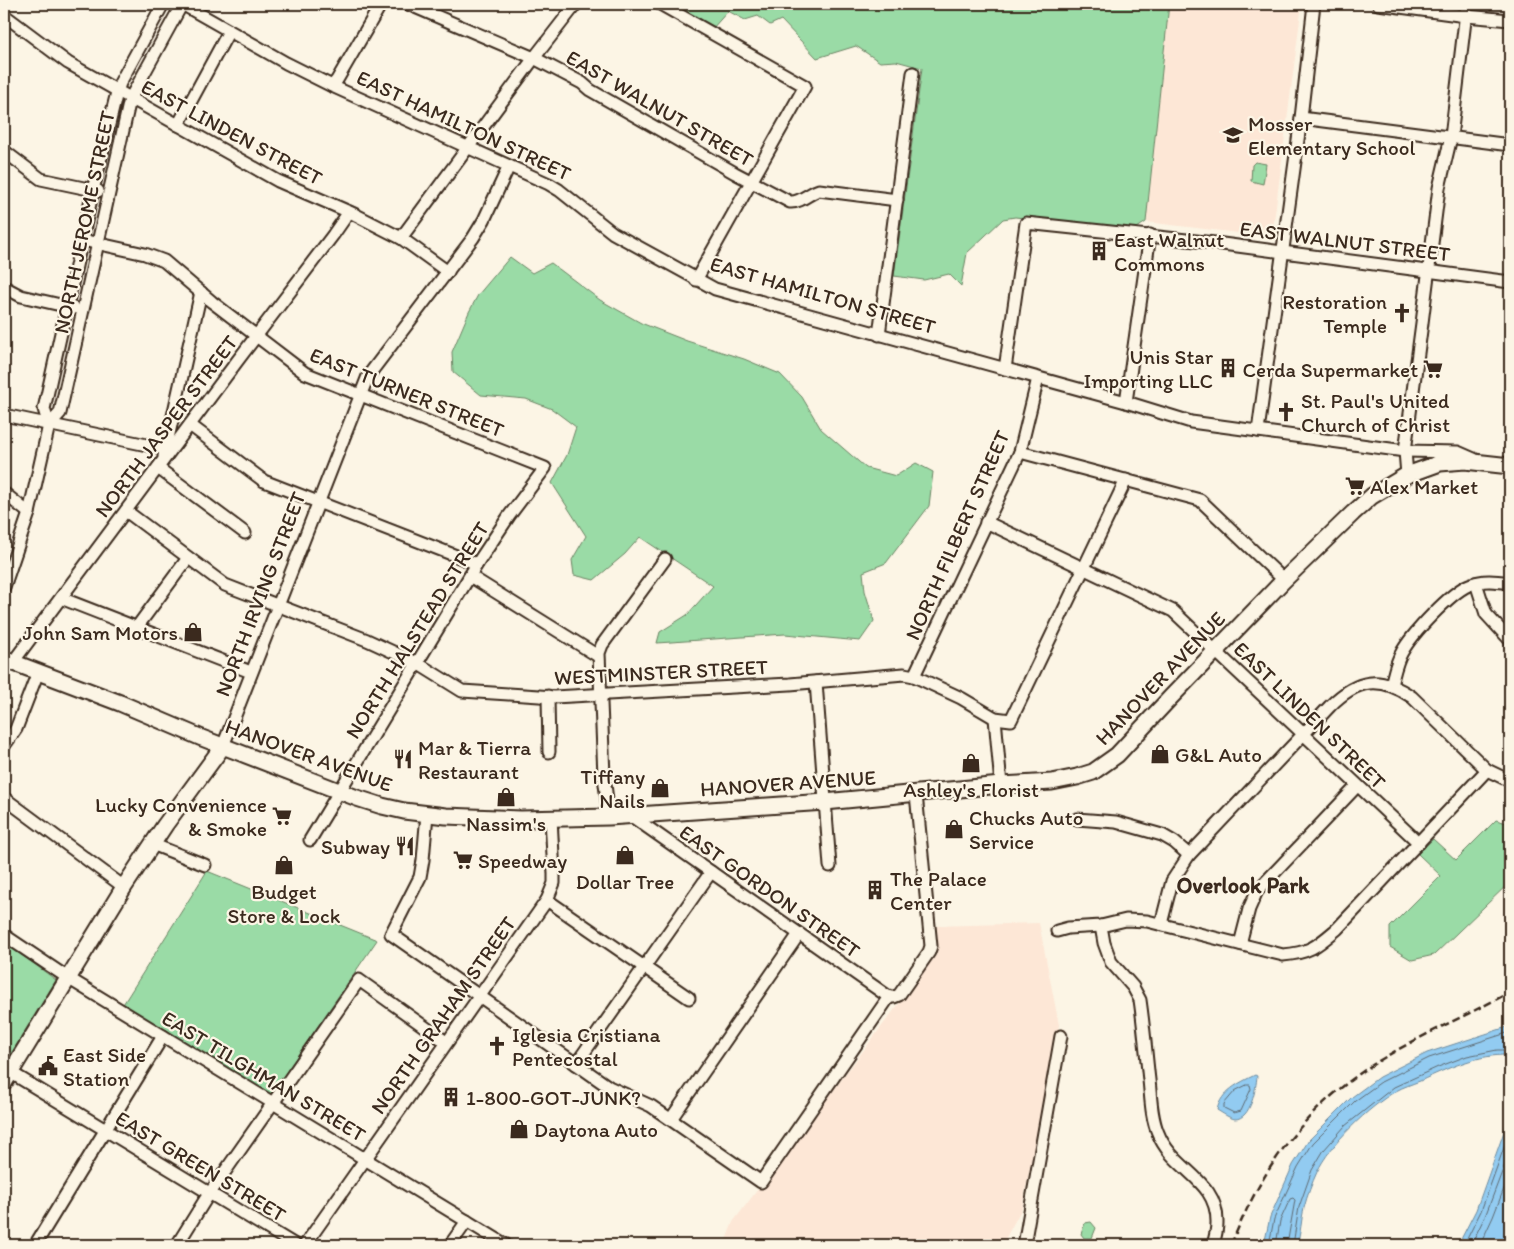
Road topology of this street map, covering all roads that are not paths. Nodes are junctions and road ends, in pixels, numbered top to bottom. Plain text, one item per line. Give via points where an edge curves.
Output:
1 (163, 4) edge
2 (182, 4) edge
3 (381, 4) edge
4 (408, 4) edge
5 (576, 4) edge
6 (660, 4) edge
7 (1314, 4) edge
8 (1378, 4) edge
9 (1467, 4) edge
10 (4, 15) edge
11 (1466, 16) junction
12 (1510, 20) edge
13 (229, 31) junction
14 (534, 58) junction
15 (913, 73) dead end
16 (332, 86) junction
17 (117, 92) junction
18 (130, 99) junction
19 (1301, 118) junction
20 (178, 125) junction
21 (1450, 137) junction
22 (1510, 146) edge
23 (467, 147) junction
24 (4, 151) edge
25 (509, 166) junction
26 (751, 182) junction
27 (93, 190) junction
28 (110, 194) junction
29 (897, 200) junction
30 (348, 212) junction
31 (1150, 235) junction
32 (401, 238) junction
33 (82, 240) junction
34 (98, 244) junction
35 (1282, 251) junction
36 (1429, 270) junction
37 (448, 272) junction
38 (696, 280) junction
39 (1510, 282) edge
40 (4, 287) edge
41 (201, 292) junction
42 (68, 306) junction
43 (83, 310) junction
44 (879, 335) junction
45 (257, 336) junction
46 (1005, 369) junction
47 (1038, 378) junction
48 (360, 395) junction
49 (1126, 402) junction
50 (4, 415) edge
51 (49, 425) junction
52 (190, 425) junction
53 (1258, 430) junction
54 (166, 448) junction
55 (1405, 451) junction
56 (1020, 452) junction
57 (1480, 462) junction
58 (160, 465) junction
59 (1510, 466) edge
60 (545, 468) joint
61 (1406, 475) junction
62 (1126, 480) junction
63 (4, 493) edge
64 (319, 502) junction
65 (126, 511) junction
66 (29, 512) junction
67 (986, 522) junction
68 (245, 533) dead end
69 (188, 558) junction
70 (665, 559) dead end
71 (477, 564) junction
72 (1084, 568) junction
73 (470, 576) junction
74 (1284, 580) junction
75 (1476, 583) junction
76 (1510, 583) edge
77 (4, 587) edge
78 (61, 598) junction
79 (278, 605) junction
80 (137, 627) junction
81 (1510, 640) edge
82 (1215, 651) junction
83 (598, 656) junction
84 (8, 661) edge
85 (417, 663) junction
86 (38, 672) junction
87 (252, 672) junction
88 (914, 676) junction
89 (816, 682) junction
90 (1391, 685) junction
91 (600, 695) junction
92 (548, 696) junction
93 (995, 718) junction
94 (1304, 734) junction
95 (4, 746) edge
96 (223, 746) junction
97 (549, 752) dead end
98 (1487, 770) junction
99 (1510, 781) edge
100 (1001, 785) junction
101 (1357, 786) junction
102 (340, 791) junction
103 (916, 794) junction
104 (4, 798) edge
105 (825, 802) junction
106 (427, 814) junction
107 (630, 815) junction
108 (551, 818) junction
109 (609, 818) junction
110 (1077, 819) dead end
111 (310, 840) dead end
112 (1419, 843) junction
113 (152, 844) junction
114 (1188, 855) junction
115 (205, 865) dead end
116 (830, 866) dead end
117 (711, 872) junction
118 (124, 886) junction
119 (547, 900) junction
120 (1161, 924) junction
121 (1101, 926) junction
122 (1057, 931) dead end
123 (799, 934) junction
124 (4, 935) edge
125 (1240, 944) junction
126 (644, 968) junction
127 (68, 978) junction
128 (479, 996) junction
129 (889, 997) junction
130 (689, 998) dead end
131 (163, 1036) junction
132 (1061, 1036) dead end
133 (446, 1042) junction
134 (576, 1064) junction
135 (7, 1077) edge
136 (273, 1103) junction
137 (670, 1119) junction
138 (105, 1130) junction
139 (364, 1159) junction
140 (210, 1193) junction
141 (467, 1222) junction
142 (36, 1245) edge
143 (177, 1245) edge
144 (295, 1245) edge
145 (305, 1245) edge
146 (450, 1245) edge
147 (506, 1245) edge
148 (1026, 1245) edge
149 (1213, 1245) edge

1 - 17 street, NORTH JEROME STREET
2 - 13 street, EAST HAMILTON STREET
2 - 18 street, NORTH JEROME STREET
3 - 16 street
4 - 14 street, EAST WALNUT STREET
5 - 14 street
6 - 26 street via 805,86
7 - 19 street
8 - 11 street
9 - 11 street
10 - 17 street, EAST LINDEN STREET via 68,64
11 - 12 street
11 - 21 street
13 - 16 street, EAST HAMILTON STREET
13 - 20 street
14 - 23 street
14 - 26 street, EAST WALNUT STREET
15 - 29 street
16 - 23 street, EAST HAMILTON STREET
17 - 18 street, EAST LINDEN STREET
17 - 27 street, NORTH JEROME STREET
18 - 20 street, EAST LINDEN STREET
18 - 28 street, NORTH JEROME STREET
19 - 21 street
19 - 35 street
20 - 30 street, EAST LINDEN STREET via 278,181
21 - 22 street
21 - 36 street via 1439,188
23 - 25 street, EAST HAMILTON STREET
23 - 32 street
24 - 27 street via 41,178
25 - 37 street, NORTH IRVING STREET via 484,220
25 - 38 street, EAST HAMILTON STREET via 559,190 614,233
26 - 29 street, EAST WALNUT STREET via 794,203 819,190
26 - 38 street
27 - 28 street
27 - 33 street, NORTH JEROME STREET
28 - 34 street, NORTH JEROME STREET
29 - 44 street
30 - 32 street, EAST LINDEN STREET
30 - 45 street, NORTH JASPER STREET
31 - 35 street, EAST WALNUT STREET
31 - 46 street, EAST WALNUT STREET via 1026,222
31 - 49 street
32 - 37 street, EAST LINDEN STREET
33 - 34 street, EAST TURNER STREET
33 - 42 street, NORTH JEROME STREET
34 - 41 street, EAST TURNER STREET via 164,261
34 - 43 street, NORTH JEROME STREET
35 - 36 street, EAST WALNUT STREET
35 - 53 street
36 - 39 street, EAST WALNUT STREET
36 - 55 street
37 - 48 street, NORTH IRVING STREET via 368,376
38 - 44 street, EAST HAMILTON STREET via 715,289
40 - 42 street via 21,296
41 - 45 street, EAST TURNER STREET
41 - 54 street
42 - 43 street
42 - 51 street, NORTH JEROME STREET via 44,409
43 - 51 street, NORTH JEROME STREET via 60,413
44 - 46 street, EAST HAMILTON STREET
45 - 48 street, EAST TURNER STREET via 306,373
45 - 52 street, NORTH JASPER STREET
46 - 47 street, EAST HAMILTON STREET
47 - 49 street, EAST HAMILTON STREET
47 - 56 street, NORTH FILBERT STREET
48 - 60 street, EAST TURNER STREET
48 - 64 street, NORTH IRVING STREET
49 - 53 street, EAST HAMILTON STREET via 1191,422
50 - 51 street
51 - 54 street
51 - 66 street, NORTH JEROME STREET
52 - 58 street, NORTH JASPER STREET
52 - 64 street via 264,481
53 - 55 street, EAST HAMILTON STREET
54 - 58 street
55 - 57 street, EAST HAMILTON STREET via 1458,452
55 - 61 street
56 - 62 street
56 - 67 street, NORTH FILBERT STREET
57 - 59 main road, EAST HAMILTON STREET
57 - 61 main road, HANOVER AVENUE via 1440,463
58 - 65 street, NORTH JASPER STREET
58 - 68 street
60 - 71 street, NORTH HALSTEAD STREET
61 - 74 main road, HANOVER AVENUE via 1362,504
62 - 72 street
62 - 74 street via 1200,500
63 - 66 street
64 - 71 street
64 - 79 street, NORTH IRVING STREET
65 - 69 street
65 - 78 street, NORTH JASPER STREET
66 - 77 street, NORTH JEROME STREET
67 - 72 street, EAST LINDEN STREET
67 - 88 street, NORTH FILBERT STREET
69 - 79 street via 225,585
69 - 80 street
70 - 83 street via 602,645
71 - 73 street, NORTH HALSTEAD STREET
72 - 82 street, EAST LINDEN STREET via 1173,611
72 - 93 street via 1011,720
73 - 83 street
73 - 85 street, NORTH HALSTEAD STREET
74 - 82 main road, HANOVER AVENUE
75 - 76 street via 1488,580
75 - 81 street via 1486,614
75 - 90 street via 1446,601 1408,644
78 - 80 street
78 - 84 street, NORTH JASPER STREET
79 - 85 street
79 - 87 street, NORTH IRVING STREET
80 - 87 street
82 - 94 street, EAST LINDEN STREET
82 - 100 main road, HANOVER AVENUE via 1106,764 1093,772 1063,780
83 - 91 street
84 - 86 main road, HANOVER AVENUE
85 - 92 street, WESTMINSTER STREET via 462,691
85 - 102 street, NORTH HALSTEAD STREET
86 - 95 street via 16,729
86 - 96 main road, HANOVER AVENUE
87 - 96 street, NORTH IRVING STREET
88 - 89 street, WESTMINSTER STREET via 904,674
88 - 93 street
89 - 91 street, WESTMINSTER STREET
89 - 105 street
90 - 94 street via 1378,682 1353,688
90 - 98 street via 1412,697
91 - 92 street, WESTMINSTER STREET
91 - 109 street
92 - 97 street
93 - 100 street
94 - 101 street, EAST LINDEN STREET
94 - 114 street
96 - 102 main road, HANOVER AVENUE
96 - 113 main road, NORTH IRVING STREET
98 - 99 street
98 - 112 street
100 - 103 main road, HANOVER AVENUE
101 - 112 street, EAST LINDEN STREET
101 - 125 street via 1257,891
102 - 106 main road, HANOVER AVENUE via 382,806
102 - 111 street, NORTH HALSTEAD STREET
103 - 105 main road, HANOVER AVENUE
103 - 129 street via 931,946 899,995
104 - 118 street
105 - 107 main road, HANOVER AVENUE
105 - 116 street
106 - 108 main road, HANOVER AVENUE
106 - 128 street via 420,878 391,934
107 - 109 main road, HANOVER AVENUE
107 - 117 street, EAST GORDON STREET
108 - 109 main road, HANOVER AVENUE
108 - 119 street, NORTH GRAHAM STREET via 554,883
110 - 114 street via 1116,822 1162,835
112 - 125 street via 1316,947 1299,954 1283,955
113 - 115 street
113 - 118 main road, NORTH IRVING STREET
114 - 120 street via 1172,881
117 - 123 street, EAST GORDON STREET
117 - 126 street
118 - 127 main road, NORTH IRVING STREET
119 - 126 street
119 - 128 street, NORTH GRAHAM STREET
120 - 121 street via 1126,920
120 - 125 street
121 - 122 street
121 - 149 street via 1111,962 1140,1000 1152,1109 1158,1133 1170,1154 1206,1186 1210,1194 1218,1222
123 - 129 street, EAST GORDON STREET
123 - 137 street
124 - 127 street, EAST TILGHMAN STREET
126 - 130 street
126 - 134 street
127 - 131 street, EAST TILGHMAN STREET
127 - 135 main road, NORTH IRVING STREET
128 - 133 street, NORTH GRAHAM STREET
128 - 134 street
129 - 137 street via 761,1182
131 - 136 street, EAST TILGHMAN STREET
131 - 138 street
132 - 148 street
133 - 136 street via 359,980
133 - 139 street, NORTH GRAHAM STREET
134 - 137 street via 610,1088 643,1101
135 - 138 street, EAST GREEN STREET
136 - 139 street, EAST TILGHMAN STREET
136 - 140 street
138 - 140 street, EAST GREEN STREET
138 - 142 street
139 - 141 street, EAST TILGHMAN STREET
139 - 145 street, NORTH GRAHAM STREET
140 - 143 street
140 - 144 street, EAST GREEN STREET
141 - 146 street
141 - 147 street, EAST TILGHMAN STREET

